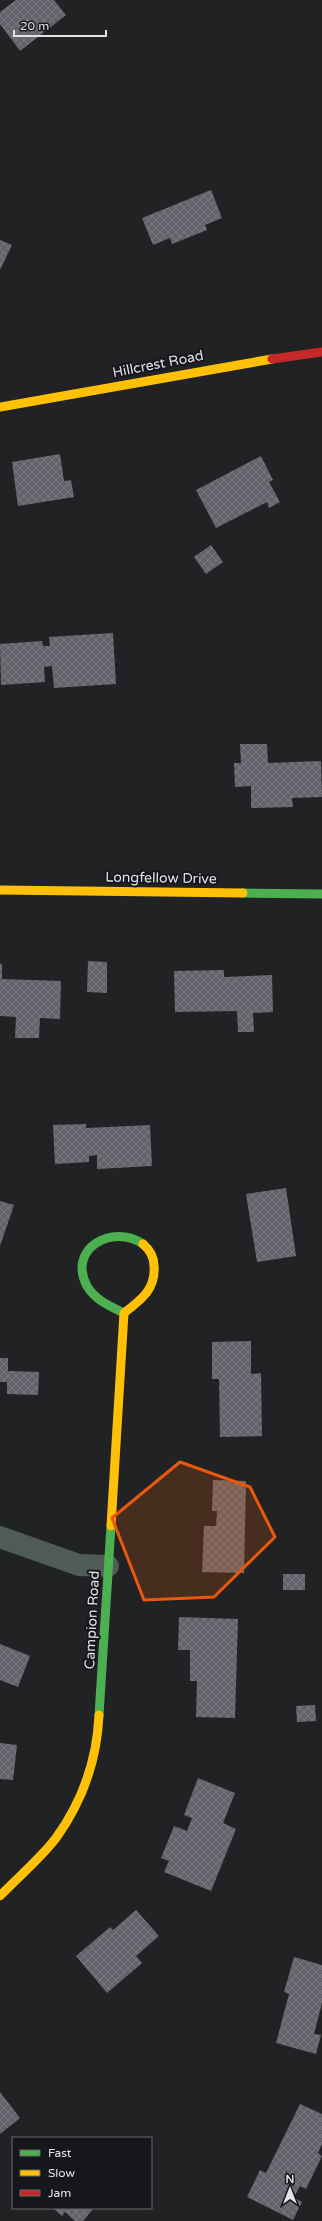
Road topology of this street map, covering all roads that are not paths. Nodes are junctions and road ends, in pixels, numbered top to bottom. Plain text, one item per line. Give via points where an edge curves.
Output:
1 (322, 352) edge
2 (0, 407) edge
3 (0, 890) edge
4 (322, 894) edge
5 (124, 1313) junction
6 (0, 1537) edge
7 (108, 1566) junction
8 (0, 1896) edge

1 - 2 street, Hillcrest Road via 253,361
3 - 4 street, Longfellow Drive
5 - 5 street via 148,1294 153,1282 154,1262 151,1251 134,1238 123,1234 111,1235 88,1251 81,1264 81,1272 99,1300
5 - 7 street, Campion Road
6 - 7 street via 79,1565
7 - 8 street, Campion Road via 100,1726 80,1799 55,1839

